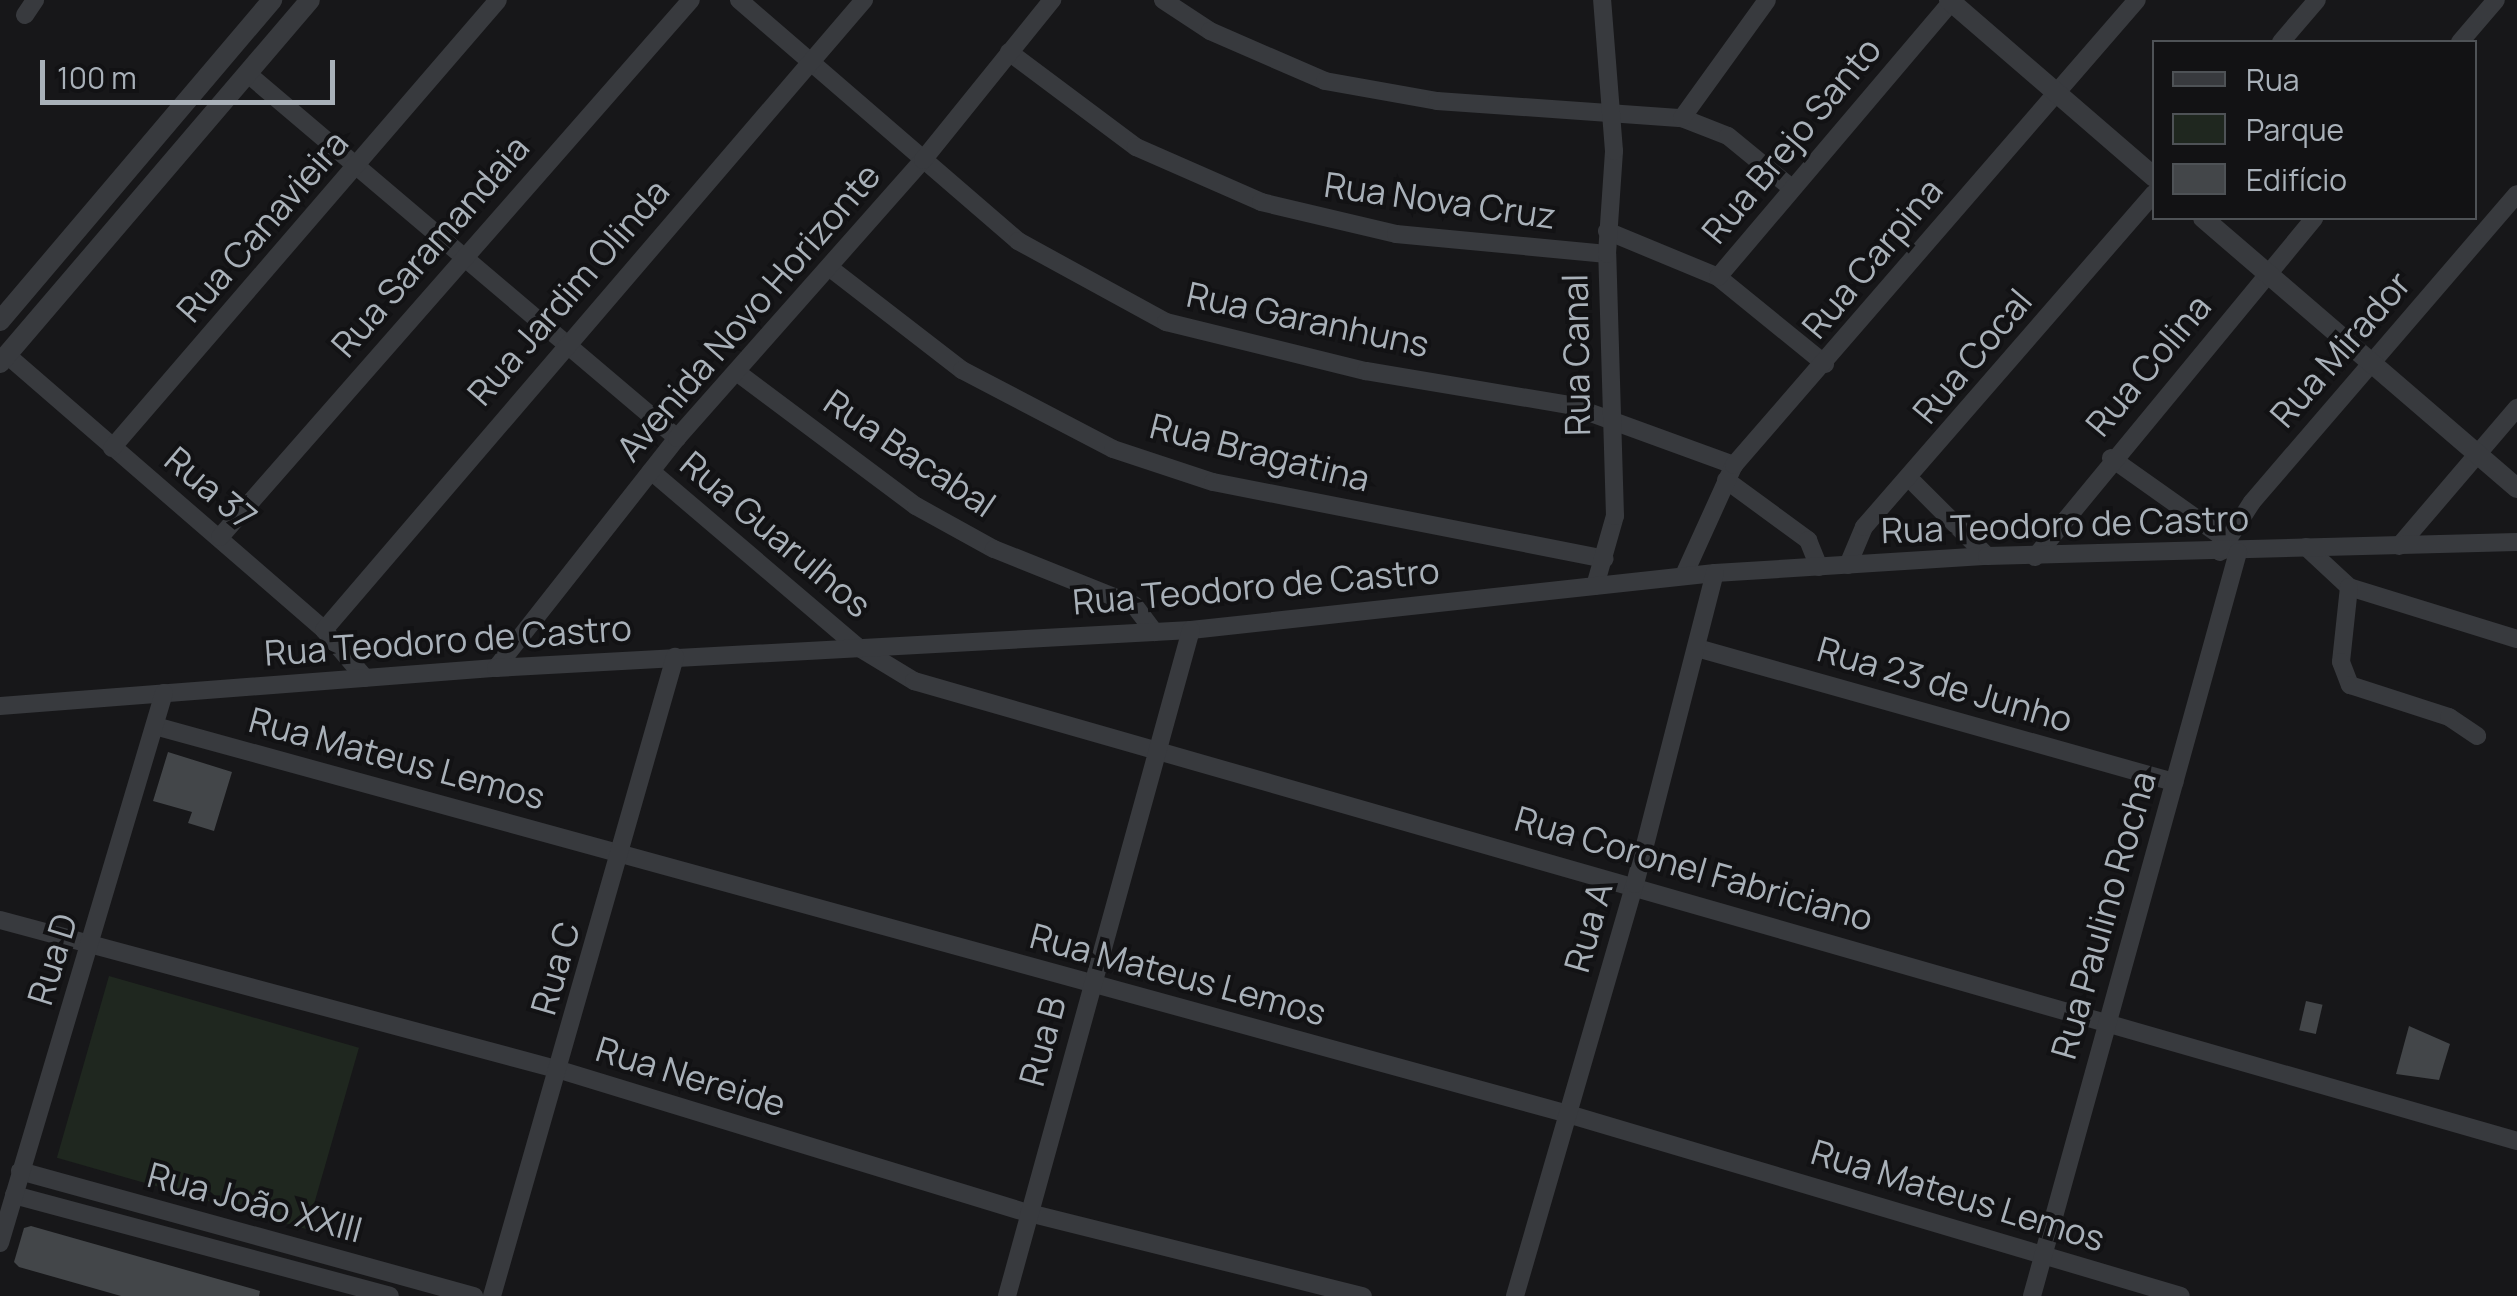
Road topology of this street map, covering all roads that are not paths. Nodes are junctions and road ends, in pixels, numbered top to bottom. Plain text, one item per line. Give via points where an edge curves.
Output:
1 (310, 0) edge
2 (498, 0) edge
3 (690, 0) edge
4 (739, 0) edge
5 (864, 0) edge
6 (1052, 0) edge
7 (1163, 0) edge
8 (1602, 0) edge
9 (1767, 0) edge
10 (2136, 0) edge
11 (2317, 0) edge
12 (2496, 0) edge
13 (1951, 1) edge
14 (264, 3) edge
15 (2283, 40) edge
16 (2462, 40) edge
17 (1009, 52) junction
18 (812, 57) junction
19 (248, 74) junction
20 (2054, 94) junction
21 (1612, 110) junction
22 (1682, 118) junction
23 (923, 160) junction
24 (358, 166) junction
25 (2152, 174) edge
26 (1790, 186) junction
27 (2517, 194) edge
28 (2152, 195) edge
29 (2205, 220) edge
30 (2312, 220) edge
31 (1607, 231) junction
32 (1606, 254) junction
33 (462, 256) junction
34 (830, 268) junction
35 (40, 272) junction
36 (2268, 274) junction
37 (1718, 277) junction
38 (62, 291) junction
39 (0, 321) edge
40 (568, 341) junction
41 (3, 359) edge
42 (2371, 363) junction
43 (1825, 364) junction
44 (738, 373) junction
45 (2517, 408) edge
46 (1608, 419) junction
47 (677, 438) junction
48 (112, 448) junction
49 (2477, 456) junction
50 (2111, 458) junction
51 (651, 471) junction
52 (1730, 473) junction
53 (1910, 478) junction
54 (2517, 488) edge
55 (220, 537) junction
56 (2517, 542) edge
57 (2399, 546) junction
58 (2306, 547) junction
59 (2228, 548) junction
60 (1987, 556) junction
61 (2036, 557) junction
62 (1604, 559) junction
63 (1848, 565) junction
64 (1819, 567) junction
65 (1715, 573) junction
66 (1684, 575) junction
67 (1596, 586) junction
68 (2349, 587) junction
69 (324, 630) junction
70 (1190, 630) junction
71 (1154, 632) junction
72 (2517, 639) edge
73 (858, 647) junction
74 (1697, 648) junction
75 (675, 657) junction
76 (496, 668) junction
77 (365, 678) junction
78 (164, 694) junction
79 (0, 706) edge
80 (155, 726) junction
81 (2477, 736) dead end
82 (1158, 750) junction
83 (2175, 782) junction
84 (621, 853) junction
85 (1635, 884) junction
86 (0, 920) edge
87 (90, 948) junction
88 (1090, 985) junction
89 (2106, 1020) junction
90 (560, 1070) junction
91 (1568, 1114) junction
92 (2517, 1142) edge
93 (20, 1170) junction
94 (14, 1195) junction
95 (1029, 1212) junction
96 (0, 1242) edge
97 (2044, 1254) junction
98 (390, 1296) edge
99 (474, 1296) edge
100 (492, 1296) edge
101 (1007, 1296) edge
102 (1363, 1296) edge
103 (1514, 1296) edge
104 (2032, 1296) edge
105 (2181, 1296) edge

1 - 19 street
2 - 24 street, Rua Canavieira
3 - 33 street, Rua Saramandaia
4 - 18 street, Rua Garanhuns
5 - 18 street, Rua Jardim Olinda
6 - 17 street, Avenida Novo Horizonte
7 - 21 street via 1241,47 1324,81 1437,101
8 - 21 street, Rua Canal
9 - 22 street
10 - 20 street, Rua Carpina
11 - 15 street
12 - 16 street
13 - 20 street
13 - 26 street, Rua Brejo Santo
14 - 35 street
17 - 23 street, Avenida Novo Horizonte
17 - 32 street, Rua Nova Cruz via 1136,147 1261,202 1396,234
18 - 23 street, Rua Garanhuns
18 - 40 street, Rua Jardim Olinda
19 - 24 street
19 - 38 street
20 - 25 street
20 - 43 street, Rua Carpina
21 - 22 street
21 - 31 street, Rua Canal
22 - 26 street via 1728,136
23 - 34 street, Avenida Novo Horizonte
23 - 46 street, Rua Garanhuns via 1018,241 1166,322 1236,344 1366,372 1487,388
24 - 33 street
24 - 48 street, Rua Canavieira
26 - 37 street, Rua Brejo Santo
27 - 42 street, Rua Mirador
28 - 53 street, Rua Cocal
29 - 36 street
30 - 36 street, Rua Colina
31 - 32 street, Rua Canal
31 - 37 street
32 - 46 street, Rua Canal
33 - 40 street
33 - 55 street, Rua Saramandaia
34 - 44 street, Avenida Novo Horizonte
34 - 62 street, Rua Bragatina via 962,370 1113,449 1214,482
35 - 38 street
35 - 39 street
36 - 42 street
36 - 50 street, Rua Colina
37 - 43 street
38 - 41 street
40 - 47 street
40 - 69 street, Rua Jardim Olinda
41 - 48 street, Rua 37
42 - 49 street
42 - 59 street, Rua Mirador
43 - 52 street, Rua Carpina
44 - 47 street, Avenida Novo Horizonte
44 - 71 street, Rua Bacabal via 916,506 994,548 1134,605
45 - 49 street
46 - 52 street, Rua Garanhuns
46 - 62 street, Rua Canal via 1615,516
47 - 51 street, Avenida Novo Horizonte
48 - 55 street, Rua 37
49 - 54 street
49 - 57 street
50 - 59 street
50 - 61 street, Rua Colina
51 - 73 street, Rua Guarulhos
51 - 76 street, Avenida Novo Horizonte
52 - 64 street, Rua Garanhuns via 1808,540
52 - 66 street, Rua Carpina
53 - 60 street
53 - 63 street, Rua Cocal via 1864,527
55 - 69 street, Rua 37
56 - 57 street, Rua Teodoro de Castro
57 - 58 street, Rua Teodoro de Castro
58 - 59 street, Rua Teodoro de Castro
58 - 68 street
59 - 61 street, Rua Teodoro de Castro
59 - 83 street, Rua Paulino Rocha
60 - 61 street, Rua Teodoro de Castro
60 - 63 street, Rua Teodoro de Castro
62 - 67 street, Rua Canal
63 - 64 street, Rua Teodoro de Castro
64 - 65 street, Rua Teodoro de Castro
65 - 66 street, Rua Teodoro de Castro
65 - 74 street, Rua A
66 - 67 street, Rua Teodoro de Castro
67 - 70 street, Rua Teodoro de Castro
68 - 72 street
68 - 81 street via 2341,662 2350,685 2449,717
69 - 77 street, Rua 37
70 - 71 street, Rua Teodoro de Castro
70 - 82 street, Rua B
71 - 73 street, Rua Teodoro de Castro
73 - 75 street, Rua Teodoro de Castro
73 - 82 street, Rua Coronel Fabriciano via 950,693
74 - 83 street, Rua 23 de Junho
74 - 85 street, Rua A
75 - 76 street, Rua Teodoro de Castro
75 - 84 street, Rua C
76 - 77 street, Rua Teodoro de Castro
77 - 78 street, Rua Teodoro de Castro
78 - 79 street, Rua Teodoro de Castro
78 - 80 street, Rua D
80 - 84 street, Rua Mateus Lemos
80 - 87 street, Rua D
82 - 85 street, Rua Coronel Fabriciano
82 - 88 street, Rua B
83 - 89 street, Rua Paulino Rocha
84 - 88 street, Rua Mateus Lemos
84 - 90 street, Rua C
85 - 89 street, Rua Coronel Fabriciano
85 - 91 street, Rua A
86 - 87 street, Rua Nereide
87 - 90 street, Rua Nereide
87 - 93 street, Rua D
88 - 91 street, Rua Mateus Lemos
88 - 95 street, Rua B
89 - 92 street, Rua Coronel Fabriciano
89 - 97 street, Rua Paulino Rocha
90 - 95 street, Rua Nereide
90 - 100 street, Rua C
91 - 97 street, Rua Mateus Lemos
91 - 103 street, Rua A
93 - 94 street, Rua D
93 - 99 street, Rua João XXIII
94 - 96 street, Rua D
94 - 98 street, Rua João XXIII
95 - 101 street, Rua B
95 - 102 street, Rua Nereide
97 - 104 street, Rua Paulino Rocha
97 - 105 street, Rua Mateus Lemos

